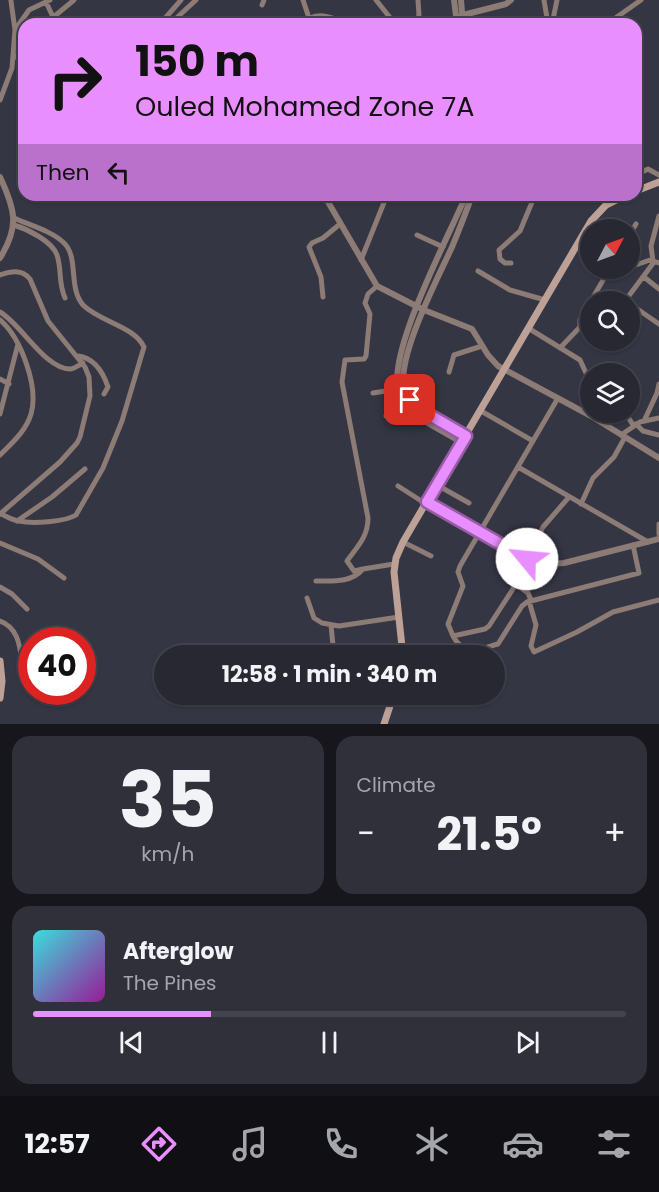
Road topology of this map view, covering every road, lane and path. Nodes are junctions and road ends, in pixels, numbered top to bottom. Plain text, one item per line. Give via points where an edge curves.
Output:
1 (74, 0) edge
2 (181, 0) edge
3 (196, 0) edge
4 (303, 0) edge
5 (418, 0) edge
6 (454, 0) edge
7 (460, 0) edge
8 (511, 0) edge
9 (544, 0) edge
10 (557, 0) edge
11 (630, 0) edge
12 (641, 0) edge
13 (48, 1) edge
14 (377, 1) edge
15 (10, 2) dead end
16 (628, 8) junction
17 (463, 15) junction
18 (53, 17) joint
19 (23, 18) edge
20 (165, 18) edge
21 (176, 18) edge
22 (309, 18) joint
23 (333, 18) edge
24 (390, 18) edge
25 (418, 18) edge
26 (456, 18) edge
27 (460, 18) edge
28 (548, 18) edge
29 (552, 18) edge
30 (615, 18) edge
31 (18, 26) edge
32 (15, 30) junction
33 (18, 54) edge
34 (15, 58) junction
35 (0, 100) edge
36 (642, 172) edge
37 (659, 175) edge
38 (0, 177) edge
39 (659, 182) edge
40 (642, 189) edge
41 (385, 201) edge
42 (463, 201) edge
43 (470, 201) edge
44 (532, 201) edge
45 (614, 201) edge
46 (329, 203) edge
47 (659, 216) edge
48 (14, 221) junction
49 (339, 224) junction
50 (417, 235) dead end
51 (443, 247) junction
52 (0, 258) edge
53 (361, 260) junction
54 (656, 262) edge
55 (511, 263) dead end
56 (640, 263) edge
57 (478, 271) dead end
58 (0, 275) edge
59 (644, 277) junction
60 (376, 286) junction
61 (659, 289) edge
62 (634, 291) edge
63 (323, 297) dead end
64 (65, 298) dead end
65 (545, 300) junction
66 (417, 307) junction
67 (424, 310) junction
68 (640, 311) edge
69 (0, 312) edge
70 (0, 320) edge
71 (659, 324) edge
72 (580, 327) edge
73 (528, 328) junction
74 (18, 343) junction
75 (482, 346) junction
76 (560, 348) junction
77 (78, 356) junction
78 (83, 363) junction
79 (582, 363) edge
80 (505, 370) junction
81 (449, 372) dead end
82 (0, 379) edge
83 (9, 384) junction
84 (659, 384) edge
85 (398, 389) junction
86 (373, 393) dead end
87 (104, 394) dead end
88 (558, 398) junction
89 (411, 410) junction
90 (482, 411) junction
91 (0, 414) edge
92 (386, 416) dead end
93 (659, 418) edge
94 (644, 421) junction
95 (634, 425) junction
96 (659, 435) edge
97 (623, 436) junction
98 (464, 439) junction
99 (533, 441) junction
100 (0, 455) edge
101 (659, 458) edge
102 (518, 467) junction
103 (85, 469) dead end
104 (437, 485) junction
105 (398, 486) dead end
106 (569, 496) junction
107 (426, 503) junction
108 (469, 503) dead end
109 (581, 504) junction
110 (0, 514) edge
111 (17, 521) junction
112 (659, 524) edge
113 (479, 532) junction
114 (659, 537) edge
115 (404, 542) junction
116 (648, 542) junction
117 (0, 543) edge
118 (633, 545) junction
119 (431, 556) dead end
120 (529, 560) junction
121 (394, 564) junction
122 (363, 569) junction
123 (64, 578) dead end
124 (316, 581) dead end
125 (515, 584) junction
126 (0, 587) edge
127 (307, 598) dead end
128 (659, 600) edge
129 (530, 601) junction
130 (27, 609) dead end
131 (399, 617) junction
132 (0, 621) edge
133 (331, 626) junction
134 (453, 636) junction
135 (18, 638) edge
136 (333, 645) edge
137 (402, 645) edge
138 (459, 645) edge
139 (492, 645) edge
140 (0, 661) edge
141 (0, 698) edge
142 (389, 705) edge
143 (384, 724) edge

1 - 18 street
2 - 20 street
3 - 21 street
4 - 22 street
5 - 25 street
6 - 26 street
7 - 17 street
8 - 17 street
9 - 28 street
10 - 29 street
11 - 16 street
12 - 16 street
13 - 18 street
13 - 19 street via 29,10
14 - 24 street
15 - 32 street
16 - 30 street
17 - 27 street
22 - 23 street
31 - 32 street
32 - 34 street
33 - 34 street
34 - 35 street
36 - 37 street via 648,169
38 - 48 street via 13,207
39 - 40 main road
41 - 53 street
42 - 51 street
43 - 67 street
44 - 55 street via 520,231 499,250 500,259
45 - 65 main road via 595,215
46 - 49 street
47 - 54 street via 651,246
48 - 52 street
48 - 64 street via 54,249
48 - 111 street via 66,244 79,300 95,315 134,335 144,347 103,468 76,515 32,523
49 - 53 street
49 - 63 street via 309,247 321,277
50 - 51 street
51 - 66 street
53 - 60 street
54 - 56 street
54 - 59 street
57 - 65 street via 510,290
58 - 77 street via 16,271 26,274 48,321
59 - 61 street
59 - 62 street
60 - 66 street
60 - 122 street via 365,303 370,314 366,357 345,360 342,382 368,518 361,542 347,561 354,571
65 - 73 main road
66 - 67 street
66 - 85 street via 402,348
67 - 75 street via 472,328
67 - 98 street via 408,350 404,390 421,410
68 - 71 street
69 - 78 street via 59,366 70,369
70 - 74 street
72 - 76 street
73 - 76 street
73 - 80 main road
74 - 83 street
74 - 100 street via 31,381 32,410 17,438
75 - 80 street
75 - 81 street via 454,355
76 - 79 street
77 - 78 street
77 - 87 street via 89,359 98,368 108,387
78 - 110 street via 89,374 90,396 80,437 60,462
80 - 88 street
80 - 90 main road
82 - 83 street
83 - 91 street
84 - 94 street
85 - 86 street
85 - 89 street
88 - 97 street
88 - 99 street
89 - 92 street
89 - 98 street
90 - 98 main road
90 - 99 street
93 - 94 street
94 - 95 street
95 - 96 street
95 - 97 street
97 - 101 street
97 - 109 street via 614,457 593,478
98 - 104 main road
99 - 102 street
102 - 106 street
102 - 113 street
103 - 111 street
104 - 107 main road
104 - 108 street
105 - 107 street
106 - 109 street
106 - 120 street via 543,527
107 - 113 street
107 - 115 main road
109 - 116 street
110 - 111 street
112 - 114 street
113 - 120 street
113 - 134 street via 459,570 463,586 448,624
114 - 116 street
115 - 119 street
115 - 121 main road
116 - 118 street
117 - 123 street via 38,559
118 - 120 street via 564,563
118 - 129 street via 638,573
120 - 125 street
121 - 122 street
121 - 131 main road
122 - 124 street via 347,580
125 - 129 street via 528,593
125 - 134 street via 487,628
126 - 130 street
127 - 133 street via 314,618
128 - 129 street via 613,612 534,652 531,646 536,625
129 - 139 street via 522,606 500,643
131 - 133 street
131 - 137 main road
132 - 135 street
133 - 136 street
134 - 138 street
140 - 141 main road
142 - 143 main road

